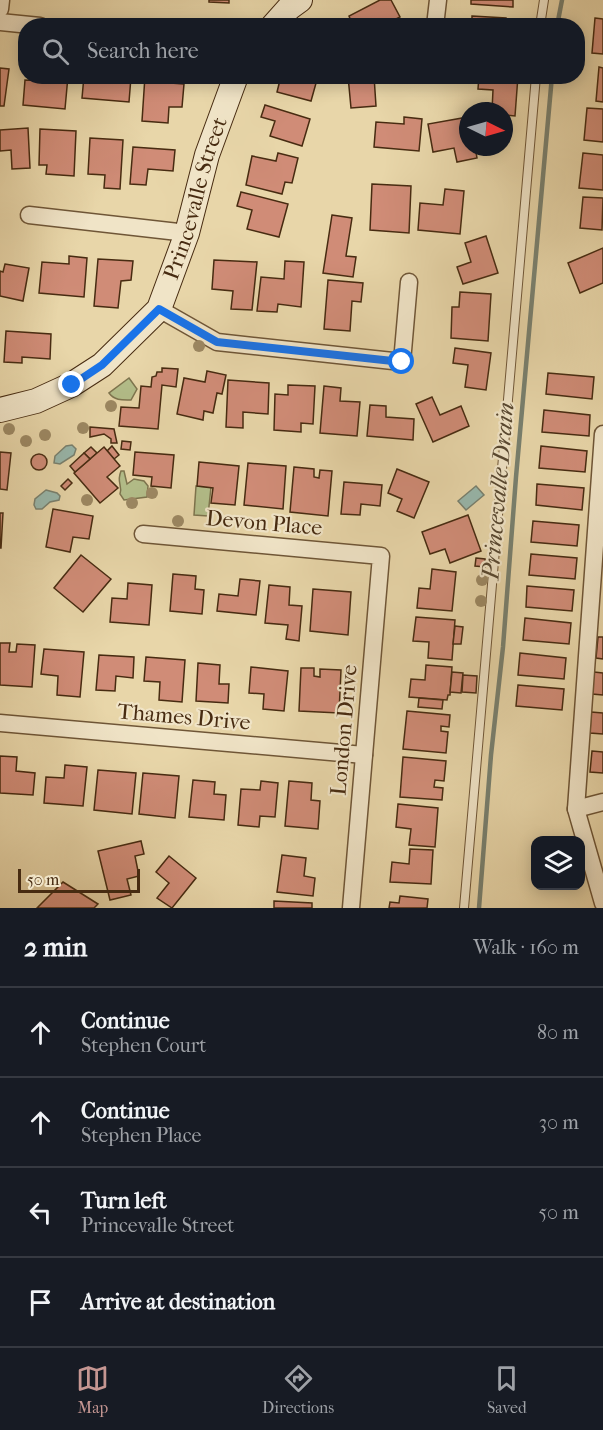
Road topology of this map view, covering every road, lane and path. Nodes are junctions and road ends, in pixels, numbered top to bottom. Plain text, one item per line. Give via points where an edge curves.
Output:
1 (1, 0) edge
2 (300, 0) edge
3 (438, 0) edge
4 (544, 0) edge
5 (0, 9) edge
6 (280, 18) edge
7 (436, 18) edge
8 (541, 18) edge
9 (0, 22) edge
10 (18, 24) edge
11 (233, 84) edge
12 (535, 84) edge
13 (29, 215) dead end
14 (187, 233) junction
15 (409, 282) dead end
16 (159, 309) junction
17 (0, 410) edge
18 (603, 434) edge
19 (143, 534) dead end
20 (381, 556) joint
21 (0, 723) edge
22 (364, 755) junction
23 (603, 802) edge
24 (576, 809) junction
25 (603, 903) edge
26 (351, 908) edge
27 (464, 908) edge

1 - 5 street
2 - 6 street
3 - 7 street
4 - 8 lane
9 - 10 street
11 - 14 street, Princevalle Street via 207,155
12 - 27 lane
13 - 14 street
14 - 16 street, Princevalle Street
15 - 16 street via 402,362 217,342
16 - 17 street, Princevalle Street via 102,365 72,385 36,401
18 - 24 street
19 - 20 street, Devon Place
20 - 22 street, London Drive
21 - 22 street, Thames Drive
22 - 26 street, London Drive
23 - 24 street
24 - 25 street

